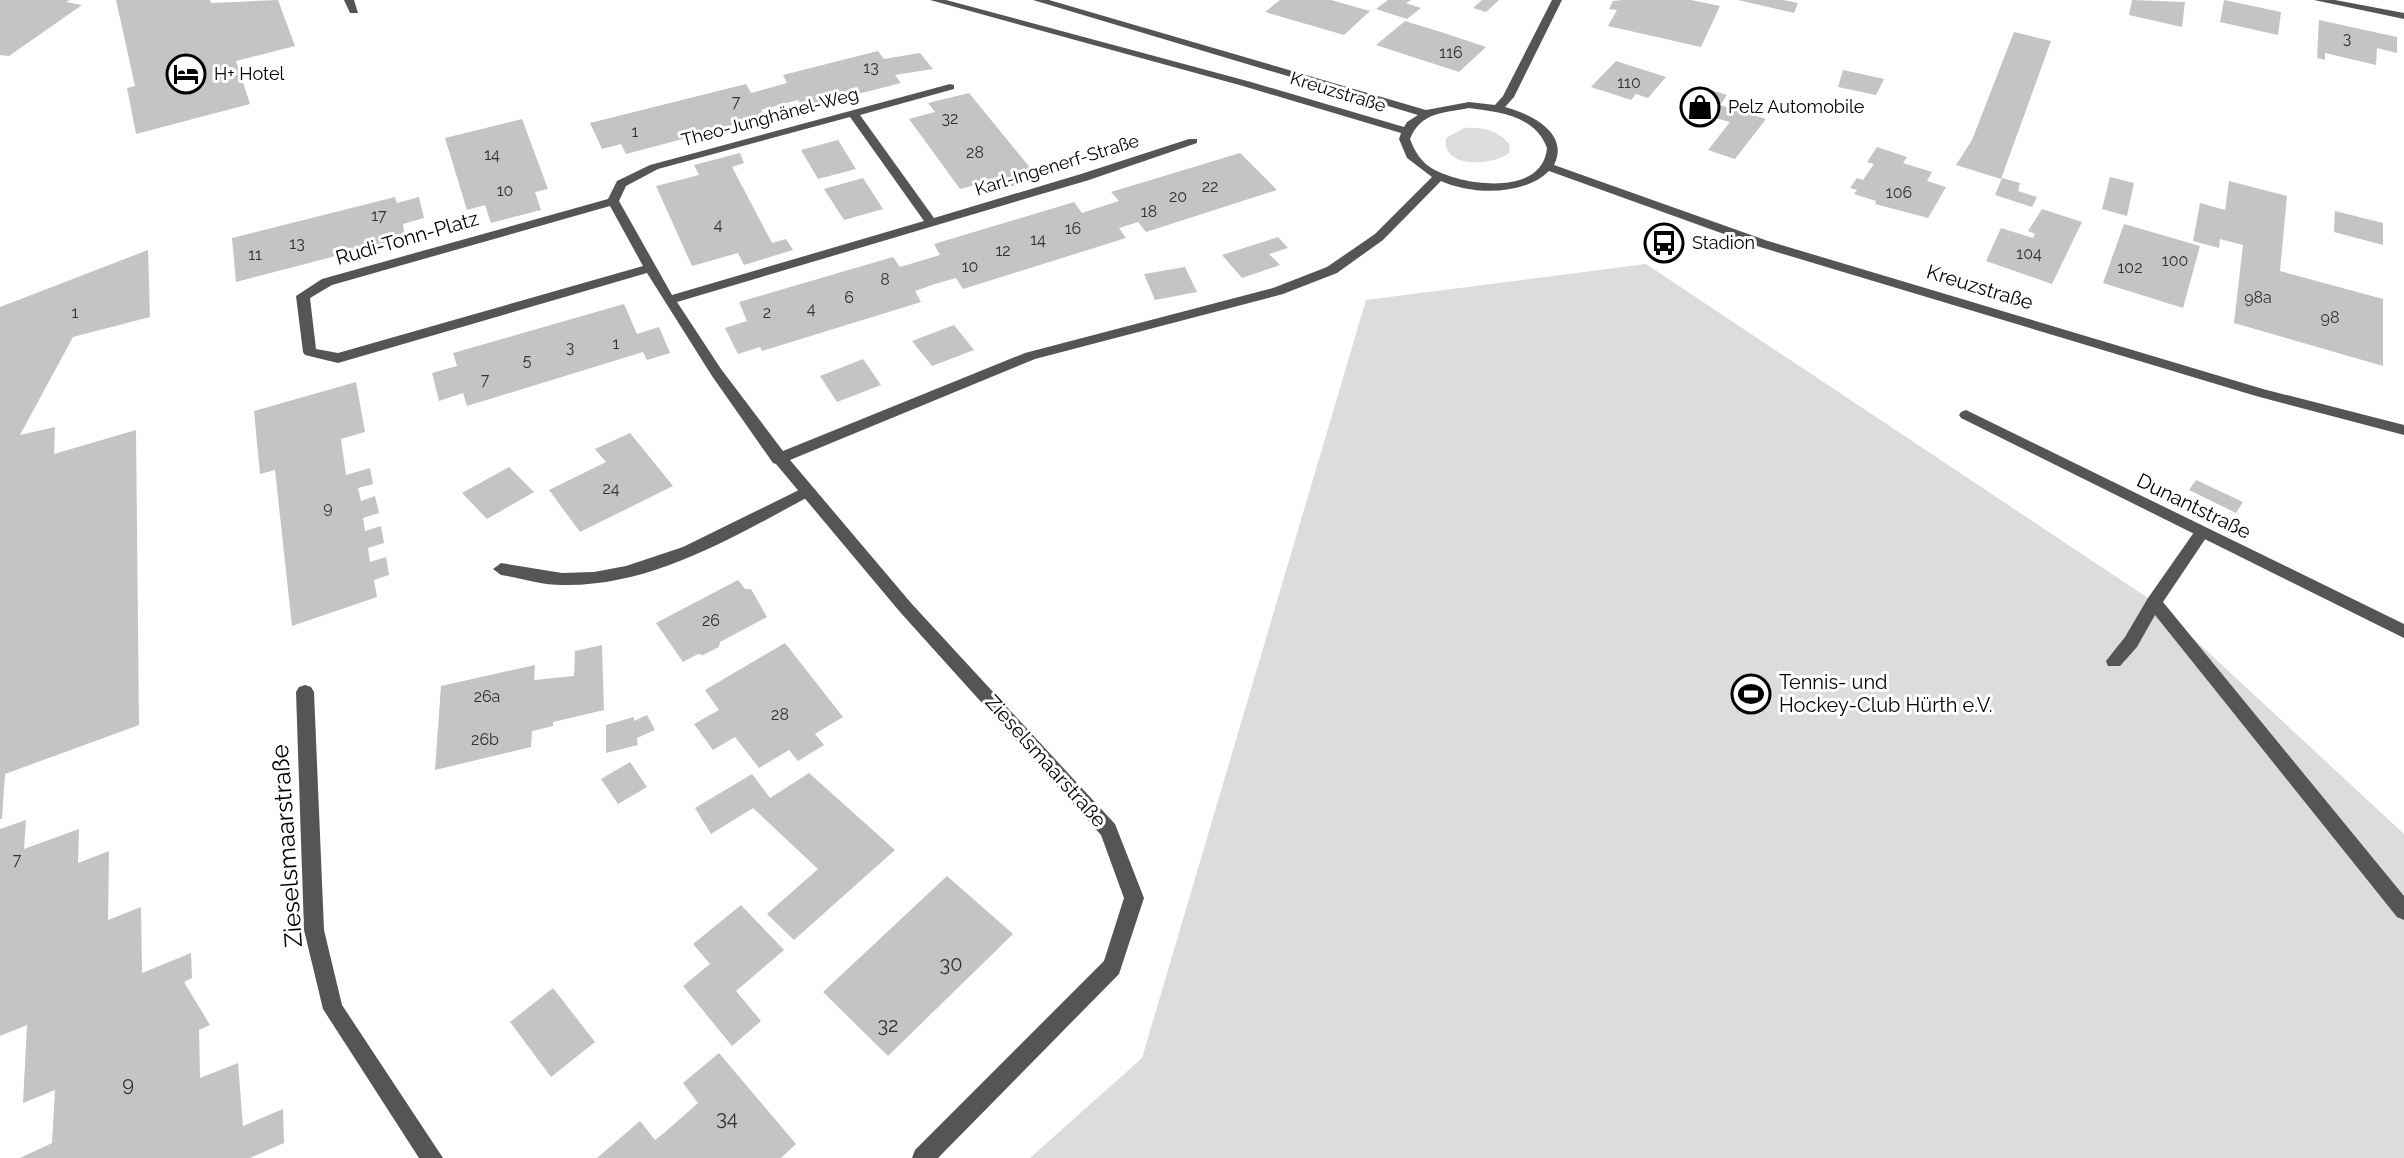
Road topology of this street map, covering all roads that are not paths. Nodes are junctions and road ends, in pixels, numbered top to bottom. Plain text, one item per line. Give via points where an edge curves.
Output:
1 (935, 0) edge
2 (1038, 0) edge
3 (1557, 0) edge
4 (2319, 0) edge
5 (2404, 16) edge
6 (950, 87) dead end
7 (1498, 109) junction
8 (853, 113) junction
9 (1426, 114) junction
10 (1406, 131) junction
11 (1193, 141) dead end
12 (1549, 167) junction
13 (1438, 177) junction
14 (613, 201) junction
15 (930, 221) junction
16 (647, 269) junction
17 (669, 300) junction
18 (1966, 415) dead end
19 (2404, 430) edge
20 (778, 459) junction
21 (805, 492) junction
22 (2202, 532) junction
23 (501, 569) dead end
24 (2154, 602) junction
25 (2404, 631) edge
26 (2114, 661) dead end
27 (305, 692) dead end
28 (2404, 911) edge
29 (432, 1158) edge
30 (923, 1158) edge

1 - 10 street, Kreuzstraße
2 - 9 street, Kreuzstraße
3 - 7 street
4 - 5 street
6 - 8 street, Theo-Junghänel-Weg
7 - 9 street via 1469,105
7 - 12 street via 1530,120 1544,132 1553,144
8 - 14 street, Theo-Junghänel-Weg via 654,167 621,184
8 - 15 street
9 - 10 street, Kreuzstraße
10 - 13 street via 1409,156
11 - 15 street, Karl-Ingenerf-Straße
12 - 13 street via 1537,177 1504,187
12 - 19 street, Kreuzstraße via 1764,244 2261,393
13 - 20 street via 1379,237 1332,270 1278,291 1030,356
14 - 16 street
14 - 16 street, Rudi-Tonn-Platz via 327,282 303,296 310,352 338,358
15 - 17 street, Karl-Ingenerf-Straße
16 - 17 street
17 - 20 street
18 - 22 street, Dunantstraße
20 - 21 street, Zieselsmaarstraße
21 - 23 street via 699,547 640,569 563,579
21 - 30 street, Zieselsmaarstraße via 1108,830 1134,898 1112,967
22 - 24 street
22 - 25 street, Dunantstraße
24 - 26 street
24 - 28 street
27 - 29 street, Zieselsmaarstraße via 314,930 333,1009

